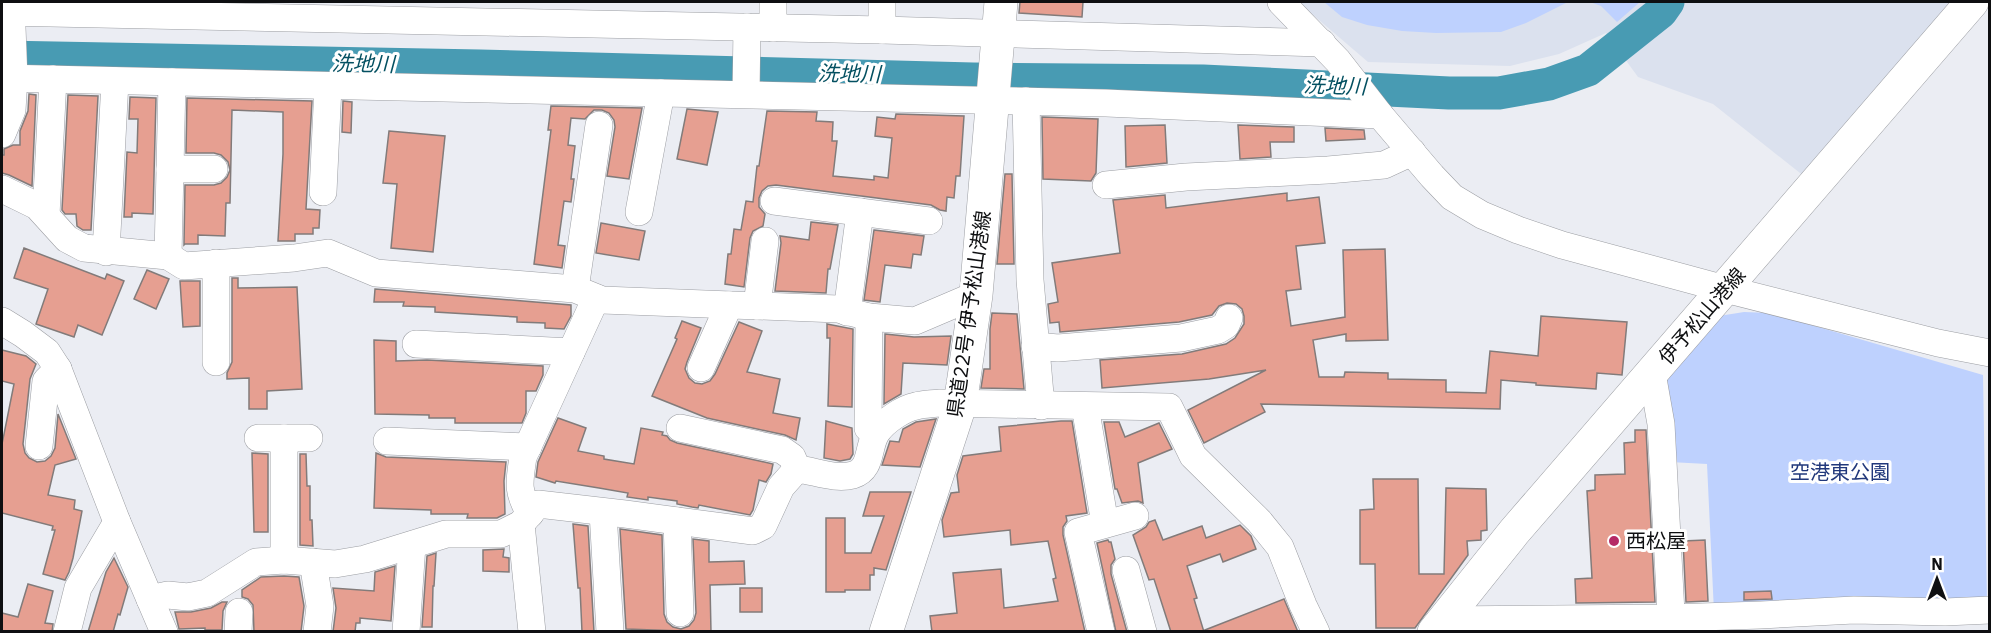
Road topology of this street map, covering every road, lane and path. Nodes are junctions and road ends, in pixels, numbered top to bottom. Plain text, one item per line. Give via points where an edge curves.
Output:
1 (882, 2) edge
2 (1001, 2) edge
3 (1281, 2) edge
4 (1972, 2) edge
5 (424, 10) edge
6 (649, 13) edge
7 (684, 14) edge
8 (9, 15) edge
9 (773, 15) edge
10 (882, 30) junction
11 (747, 36) junction
12 (998, 43) junction
13 (1330, 52) junction
14 (10, 76) edge
15 (53, 79) junction
16 (115, 81) junction
17 (172, 82) junction
18 (328, 86) junction
19 (746, 91) junction
20 (661, 93) junction
21 (994, 97) junction
22 (1026, 101) junction
23 (1375, 109) junction
24 (3, 128) edge
25 (591, 135) dead end
26 (1412, 153) junction
27 (170, 169) junction
28 (214, 169) dead end
29 (1106, 185) dead end
30 (2, 189) edge
31 (323, 192) dead end
32 (785, 197) dead end
33 (639, 212) dead end
34 (860, 212) junction
35 (918, 214) dead end
36 (46, 215) junction
37 (765, 241) dead end
38 (106, 252) junction
39 (168, 256) junction
40 (216, 263) junction
41 (1725, 289) junction
42 (585, 293) junction
43 (976, 294) junction
44 (729, 305) junction
45 (757, 306) junction
46 (858, 314) junction
47 (1229, 318) dead end
48 (2, 321) edge
49 (416, 344) dead end
50 (1035, 346) junction
51 (571, 352) junction
52 (1989, 353) edge
53 (216, 362) dead end
54 (701, 368) dead end
55 (58, 369) junction
56 (1652, 373) junction
57 (960, 405) junction
58 (1041, 406) junction
59 (1085, 406) junction
60 (680, 428) dead end
61 (397, 434) dead end
62 (875, 434) junction
63 (284, 438) dead end
64 (39, 446) dead end
65 (528, 447) junction
66 (797, 469) junction
67 (603, 512) junction
68 (1135, 516) dead end
69 (526, 519) junction
70 (677, 521) junction
71 (117, 522) junction
72 (1105, 524) junction
73 (412, 545) junction
74 (284, 560) junction
75 (313, 562) junction
76 (1126, 570) dead end
77 (150, 599) junction
78 (1989, 610) edge
79 (680, 613) dead end
80 (1671, 625) edge
81 (1444, 626) edge
82 (1527, 626) edge
83 (1314, 631) edge
84 (67, 632) edge
85 (164, 632) edge
86 (317, 632) edge
87 (406, 632) edge
88 (532, 632) edge
89 (610, 632) edge
90 (886, 632) edge
91 (1101, 632) edge
92 (1143, 632) edge

1 - 10 street
2 - 12 main road
3 - 13 street
4 - 41 main road, 伊予松山港線
5 - 6 street
5 - 8 street
6 - 7 street
7 - 11 street
8 - 14 street
9 - 10 street
9 - 11 street
10 - 12 street
11 - 19 street
12 - 13 street
12 - 21 main road, 県道22号 伊予松山港線
13 - 23 street
14 - 15 street
14 - 24 street via 12,110
15 - 16 street
15 - 36 street
16 - 17 street
16 - 38 street
17 - 18 street
17 - 27 street
18 - 20 street
18 - 31 street
19 - 20 street
19 - 21 street
20 - 33 street
21 - 22 street
21 - 43 main road, 県道22号 伊予松山港線
22 - 23 street
22 - 50 street via 1027,211
23 - 26 street
25 - 42 street
26 - 29 street via 1383,165
26 - 41 street via 1452,197 1482,215 1562,245
27 - 28 street
27 - 39 street
30 - 36 street via 37,206
32 - 34 street
34 - 35 street
34 - 46 street
36 - 38 street via 67,239 84,248
37 - 45 street
38 - 39 street
39 - 40 street via 184,266
40 - 42 street via 328,253 376,273
40 - 53 street
41 - 52 street
41 - 56 main road, 伊予松山港線
42 - 44 street via 602,300
42 - 51 street
43 - 46 street via 915,321
43 - 57 main road, 県道22号 伊予松山港線
44 - 45 street
44 - 54 street
45 - 46 street via 838,309
46 - 62 street via 868,428
47 - 50 street via 1218,330 1181,338 1058,348
48 - 55 street via 47,352
49 - 51 street
50 - 58 street
51 - 65 street
55 - 64 street via 46,381
55 - 71 street
56 - 80 street via 1662,424
56 - 81 main road, 伊予松山港線 via 1514,532
57 - 58 street
57 - 62 street via 914,406
57 - 90 main road, 県道22号 伊予松山港線
58 - 59 street
59 - 72 street
59 - 83 street via 1169,407 1193,456 1280,547
60 - 66 street via 782,450 792,457
61 - 65 street
62 - 66 street via 867,465 855,475 836,477
63 - 74 street
65 - 69 street via 519,486
66 - 70 street via 781,487 763,526 753,531
67 - 69 street via 538,504
67 - 70 street
67 - 89 street
68 - 72 street
69 - 73 street via 501,534 446,534
69 - 88 street
70 - 79 street
71 - 77 street
71 - 84 street via 78,588
72 - 91 street via 1078,532
73 - 75 street via 365,559 334,564
73 - 87 street
74 - 75 street
74 - 77 street via 256,562 207,593
75 - 86 street via 320,606
76 - 92 street
77 - 85 street
78 - 80 street via 1854,610
80 - 82 street
81 - 82 street

